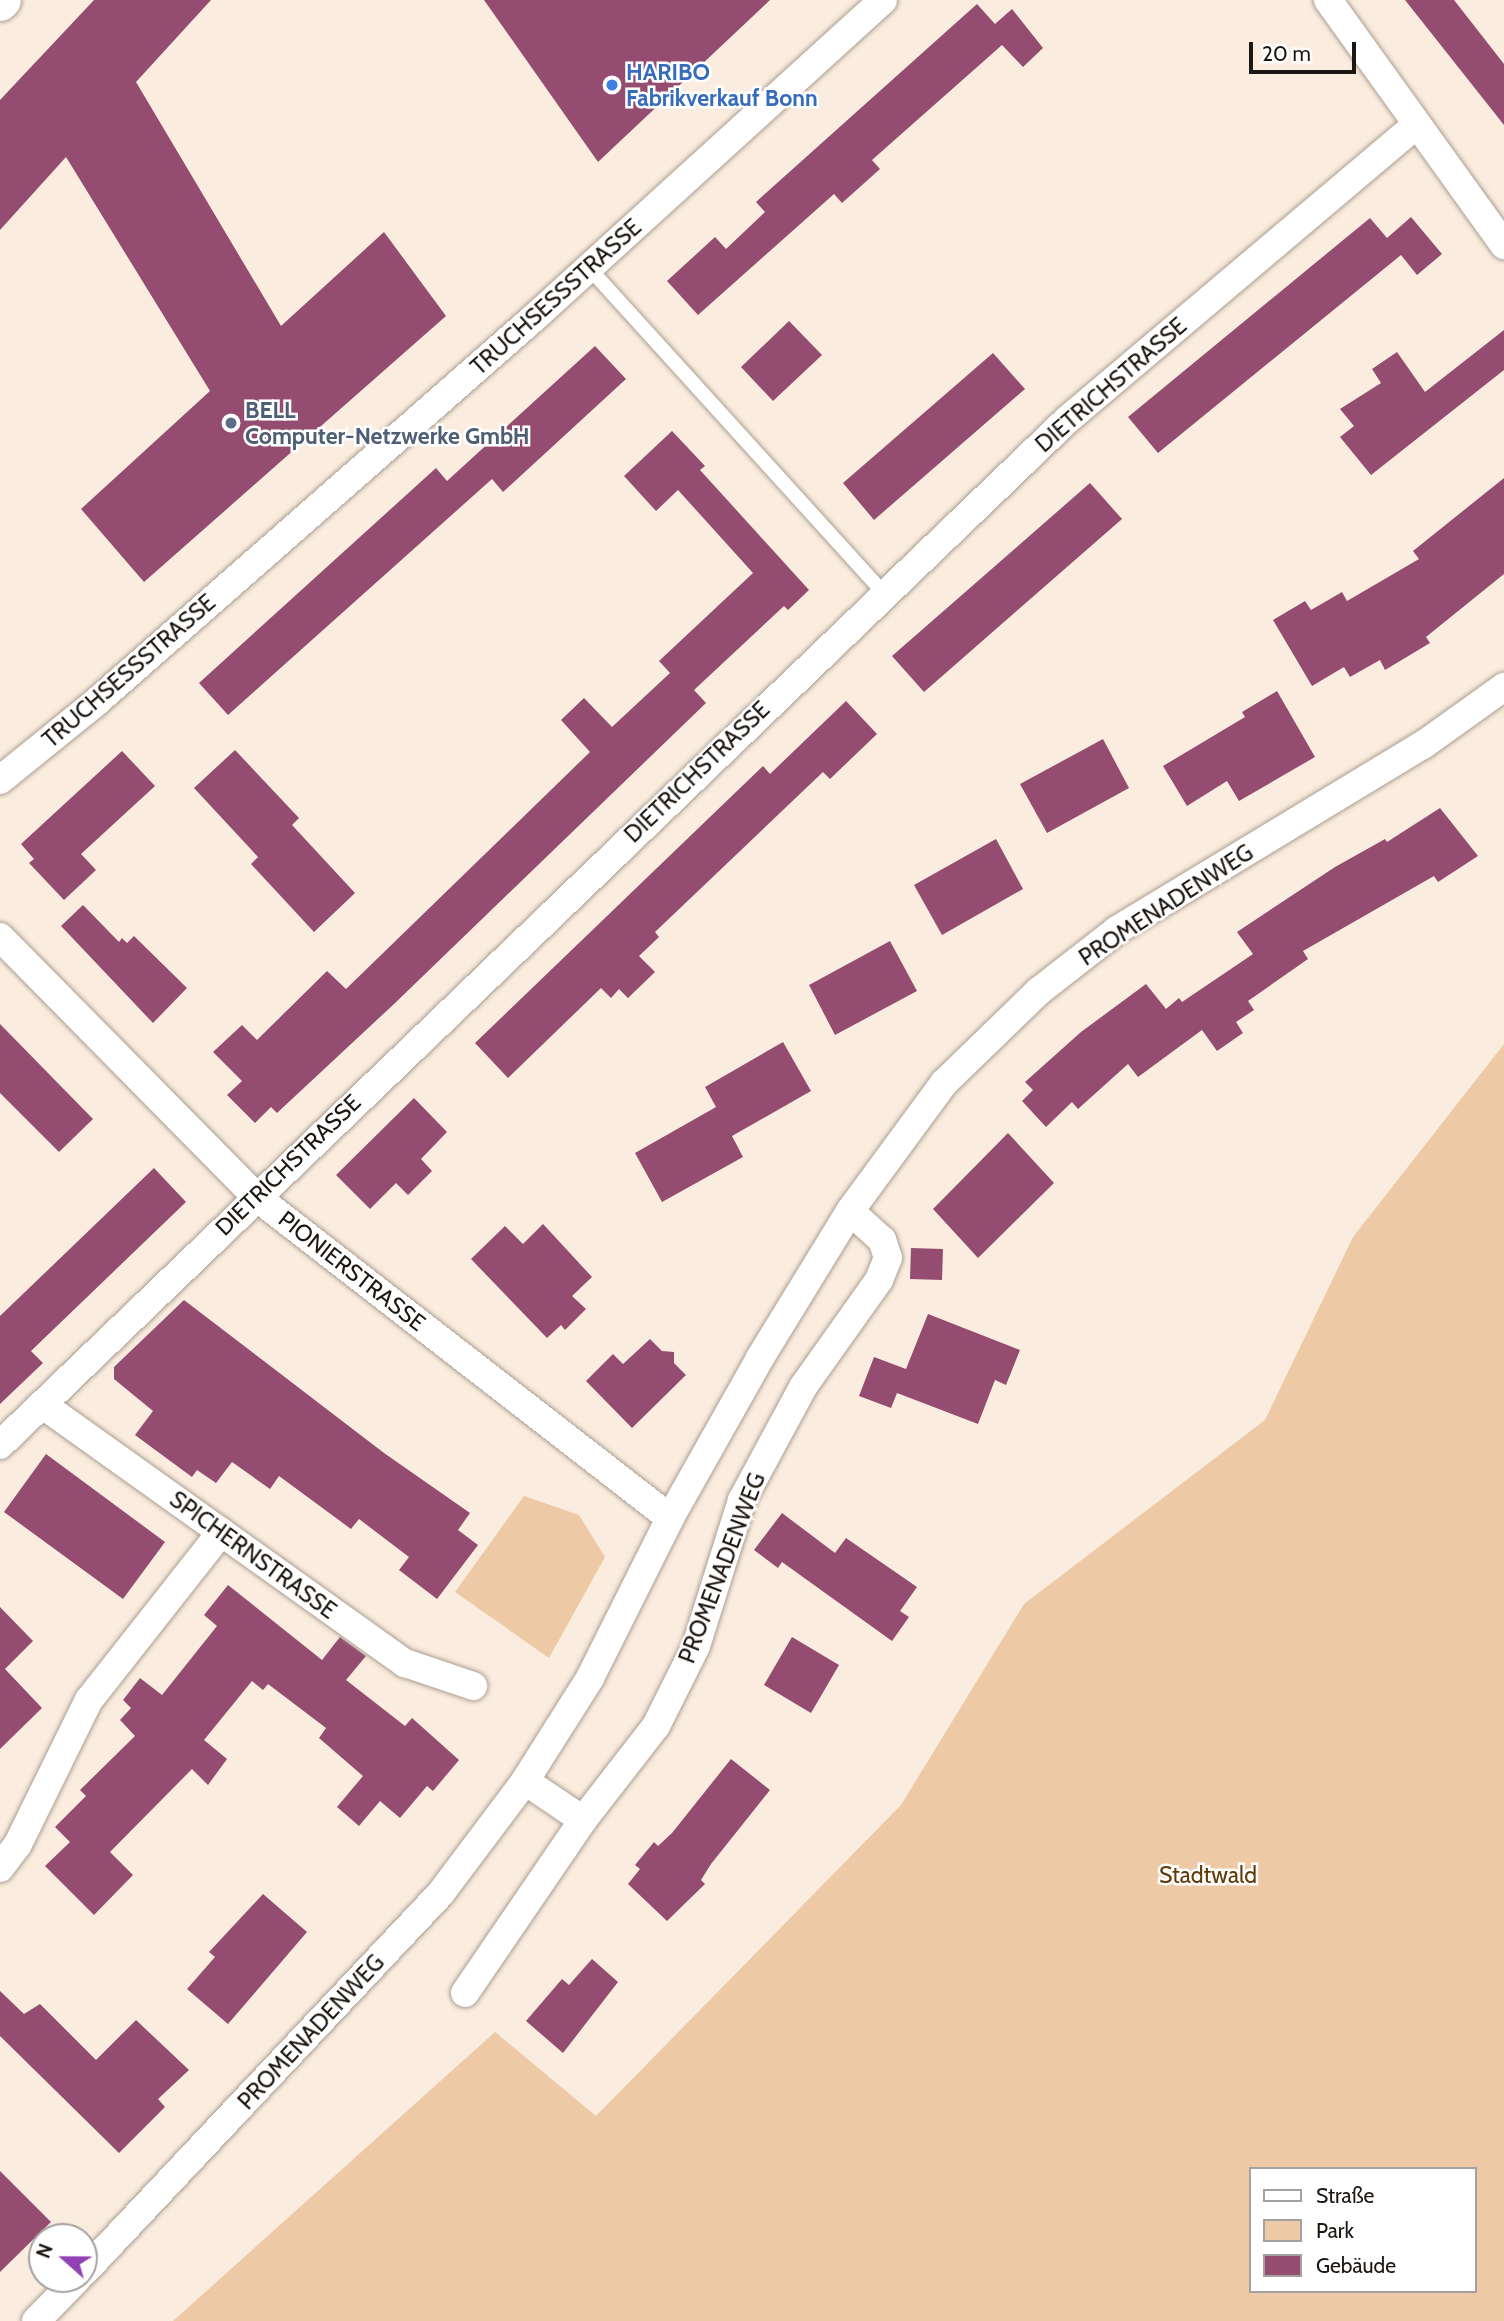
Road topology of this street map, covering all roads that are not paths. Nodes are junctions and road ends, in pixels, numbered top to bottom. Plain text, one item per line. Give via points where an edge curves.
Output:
1 (884, 0) edge
2 (1328, 0) edge
3 (1417, 124) junction
4 (1504, 245) edge
5 (589, 268) junction
6 (883, 592) junction
7 (1504, 687) edge
8 (0, 780) edge
9 (0, 937) edge
10 (256, 1196) junction
11 (850, 1211) junction
12 (43, 1405) junction
13 (0, 1445) edge
14 (670, 1518) junction
15 (221, 1532) junction
16 (473, 1686) dead end
17 (525, 1781) junction
18 (583, 1820) junction
19 (0, 1868) edge
20 (465, 1993) dead end
21 (98, 2257) edge
22 (63, 2293) edge
23 (36, 2321) edge

1 - 5 street, TRUCHSESSSTRASSE
2 - 3 street
3 - 4 street
3 - 6 street, DIETRICHSTRASSE via 1068,420
5 - 6 lane
5 - 8 street, TRUCHSESSSTRASSE via 94,704
6 - 10 street, DIETRICHSTRASSE
7 - 11 street, PROMENADENWEG via 1423,745 1117,930 1039,991 944,1083
9 - 10 street, PIONIERSTRASSE
10 - 12 street, DIETRICHSTRASSE
10 - 14 street, PIONIERSTRASSE
11 - 14 street, PROMENADENWEG
11 - 18 street, PROMENADENWEG via 882,1240 888,1258 879,1280 803,1387 743,1500 696,1646 656,1726
12 - 13 street, DIETRICHSTRASSE
12 - 15 street, SPICHERNSTRASSE
14 - 17 street, PROMENADENWEG via 590,1678
15 - 16 street, SPICHERNSTRASSE via 405,1663
15 - 19 street via 89,1700 18,1844
17 - 18 street
17 - 21 street, PROMENADENWEG via 441,1893
18 - 20 street, PROMENADENWEG
22 - 23 street

